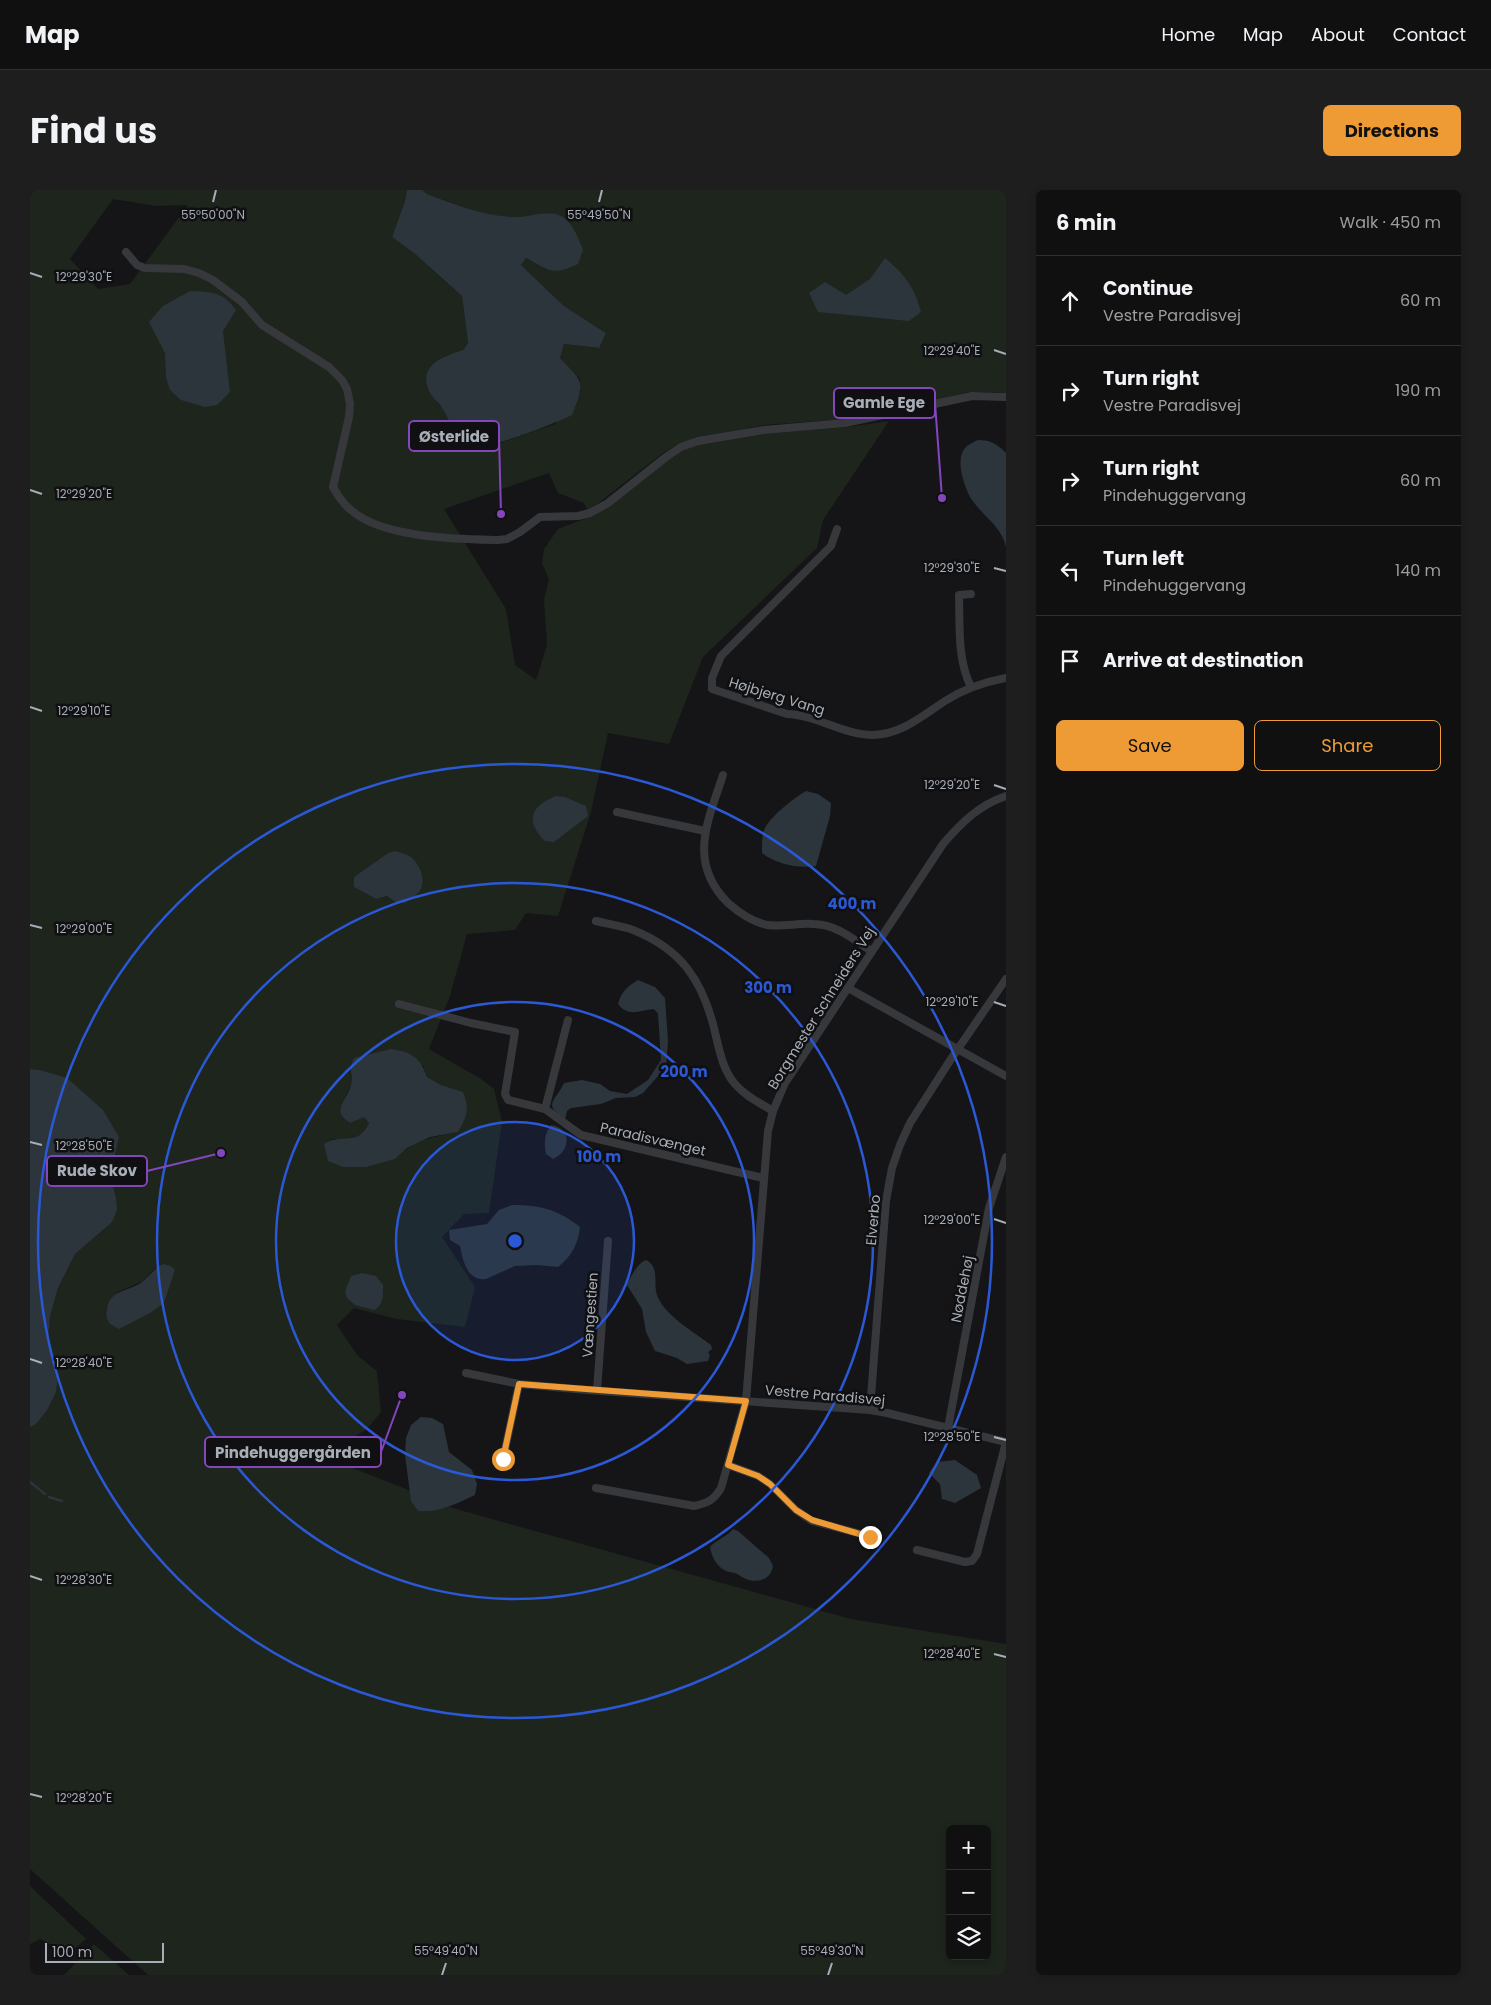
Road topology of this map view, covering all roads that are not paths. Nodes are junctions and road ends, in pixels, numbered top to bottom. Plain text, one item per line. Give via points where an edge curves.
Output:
1 (126, 252) dead end
2 (1006, 397) edge
3 (837, 529) dead end
4 (971, 594) dead end
5 (1006, 678) edge
6 (971, 688) junction
7 (723, 774) dead end
8 (1006, 796) edge
9 (617, 812) dead end
10 (705, 831) junction
11 (596, 921) dead end
12 (871, 951) junction
13 (1006, 979) edge
14 (848, 988) junction
15 (399, 1004) dead end
16 (568, 1020) dead end
17 (959, 1050) junction
18 (1006, 1076) edge
19 (545, 1110) junction
20 (773, 1111) junction
21 (1006, 1157) edge
22 (764, 1178) junction
23 (608, 1241) dead end
24 (466, 1373) dead end
25 (519, 1384) junction
26 (597, 1390) junction
27 (746, 1401) junction
28 (870, 1410) junction
29 (948, 1428) junction
30 (1006, 1442) edge
31 (503, 1459) dead end
32 (728, 1465) junction
33 (596, 1488) dead end
34 (876, 1538) dead end
35 (917, 1550) dead end

1 - 2 street via 137,265 145,268 184,270 213,280 242,302 262,325 329,367 342,380 350,404 333,487 341,500 367,521 435,538 507,539 540,516 590,514 666,457 698,441 764,430 845,424 972,396
3 - 6 street, Højbjerg Vang via 832,546 721,656 712,678 712,689 787,714 798,714 852,732 872,734 893,732 913,724 946,700
4 - 6 street via 959,595 962,662
5 - 6 street, Højbjerg Vang
7 - 10 street
8 - 12 street, Borgmester Schneiders Vej via 976,811 959,825
9 - 10 street
10 - 12 street via 704,856 711,879 719,894 733,908 765,924 813,923 828,926
11 - 20 street via 650,938 685,965 700,985 728,1074 743,1092
12 - 14 street, Borgmester Schneiders Vej
13 - 17 street, Elverbo
14 - 17 street
14 - 20 street, Borgmester Schneiders Vej via 785,1082
15 - 19 street, Paradisvænget via 515,1032 505,1094 508,1100
16 - 19 street
17 - 18 street
17 - 28 street, Elverbo via 910,1123 892,1168 886,1201
19 - 22 street, Paradisvænget via 581,1135
20 - 22 street, Borgmester Schneiders Vej
21 - 29 street, Nøddehøj via 990,1208
22 - 27 street, Borgmester Schneiders Vej
23 - 26 street, Vængestien
24 - 25 street, Vestre Paradisvej
25 - 26 street, Vestre Paradisvej
25 - 31 street
26 - 27 street, Vestre Paradisvej
27 - 28 street, Vestre Paradisvej
27 - 32 street, Borgmester Schneiders Vej
28 - 29 street, Vestre Paradisvej
29 - 30 street, Vestre Paradisvej
30 - 35 street via 977,1554 972,1561
32 - 33 street, Borgmester Schneiders Vej via 721,1488 706,1504 694,1506
32 - 34 street via 758,1476 812,1520

